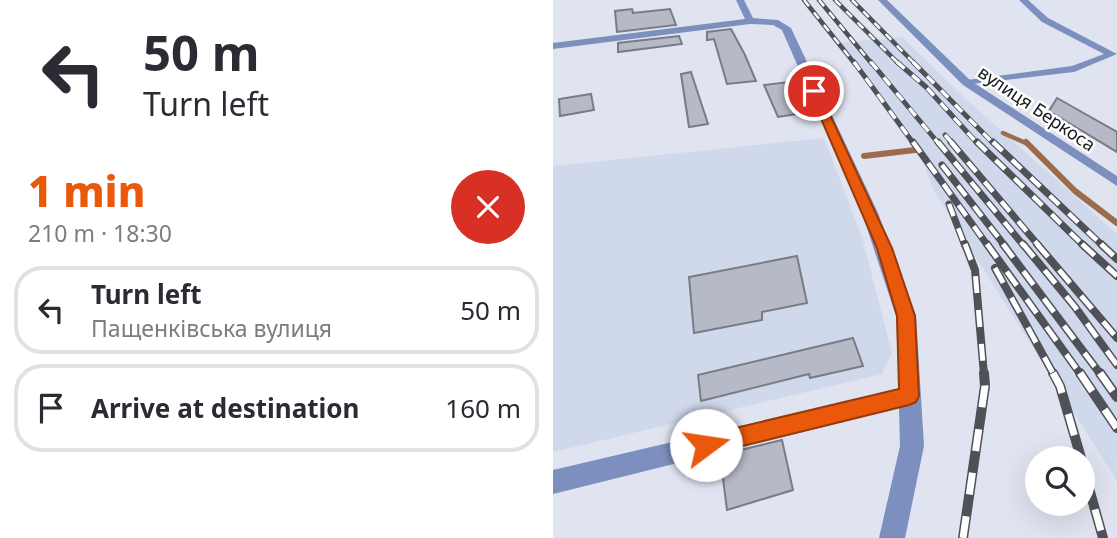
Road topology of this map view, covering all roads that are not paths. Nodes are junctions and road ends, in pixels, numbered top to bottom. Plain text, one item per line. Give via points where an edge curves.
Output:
1 (740, 0) edge
2 (882, 0) edge
3 (1023, 0) edge
4 (750, 21) junction
5 (553, 46) edge
6 (967, 83) junction
7 (1117, 182) edge
8 (909, 396) junction
9 (553, 482) edge
10 (892, 538) edge

1 - 4 street
2 - 6 street, вулиця Беркоса
3 - 6 street via 1045,20 1112,54 1074,69
4 - 5 street
4 - 8 street via 775,22 786,28 870,213 906,316
6 - 7 street, вулиця Беркоса
8 - 9 street
8 - 10 street via 912,446

